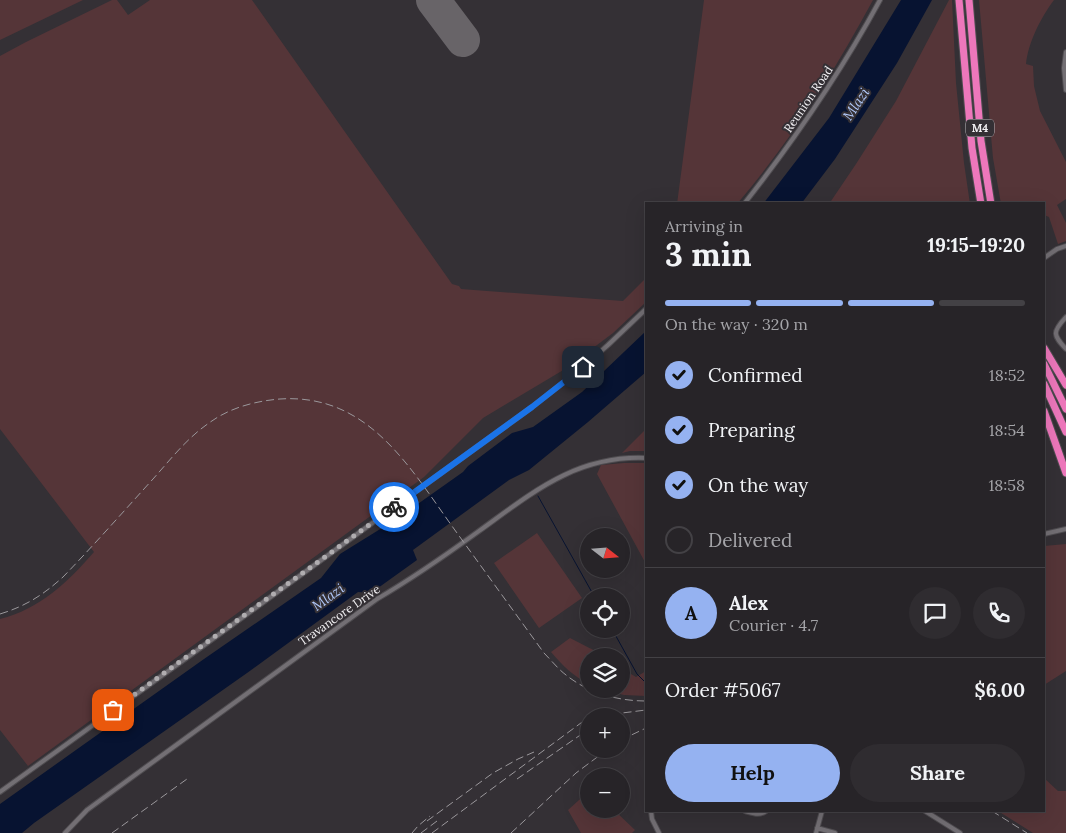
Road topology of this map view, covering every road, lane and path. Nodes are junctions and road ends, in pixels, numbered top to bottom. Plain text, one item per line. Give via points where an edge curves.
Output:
1 (880, 0) edge
2 (959, 0) edge
3 (969, 0) edge
4 (1066, 52) edge
5 (1066, 90) edge
6 (746, 202) edge
7 (981, 202) edge
8 (991, 202) edge
9 (1066, 246) edge
10 (1045, 257) edge
11 (645, 310) edge
12 (1066, 317) edge
13 (1066, 349) edge
14 (1045, 350) edge
15 (1045, 366) edge
16 (1045, 386) edge
17 (1066, 386) edge
18 (1066, 409) edge
19 (1045, 414) edge
20 (1066, 432) edge
21 (645, 458) edge
22 (1066, 473) edge
23 (1066, 530) edge
24 (1045, 534) edge
25 (0, 792) edge
26 (651, 812) edge
27 (749, 812) edge
28 (764, 812) edge
29 (822, 812) edge
30 (927, 812) edge
31 (817, 831) edge
32 (65, 833) edge
33 (659, 833) edge
34 (835, 833) edge
35 (960, 833) edge

1 - 6 street, Reunion Road via 816,107
2 - 7 highway, M4 via 972,148
3 - 8 highway, M4 via 981,141
4 - 5 street
9 - 10 street
11 - 25 street via 583,367 532,407
12 - 13 street via 1055,333
14 - 17 highway
15 - 18 highway
16 - 20 highway
19 - 22 highway
21 - 32 street, Travancore Drive via 596,463 572,470 543,486 413,578 377,599 96,803
23 - 24 street
26 - 33 street
27 - 28 street
29 - 31 street
30 - 35 street
31 - 34 street

